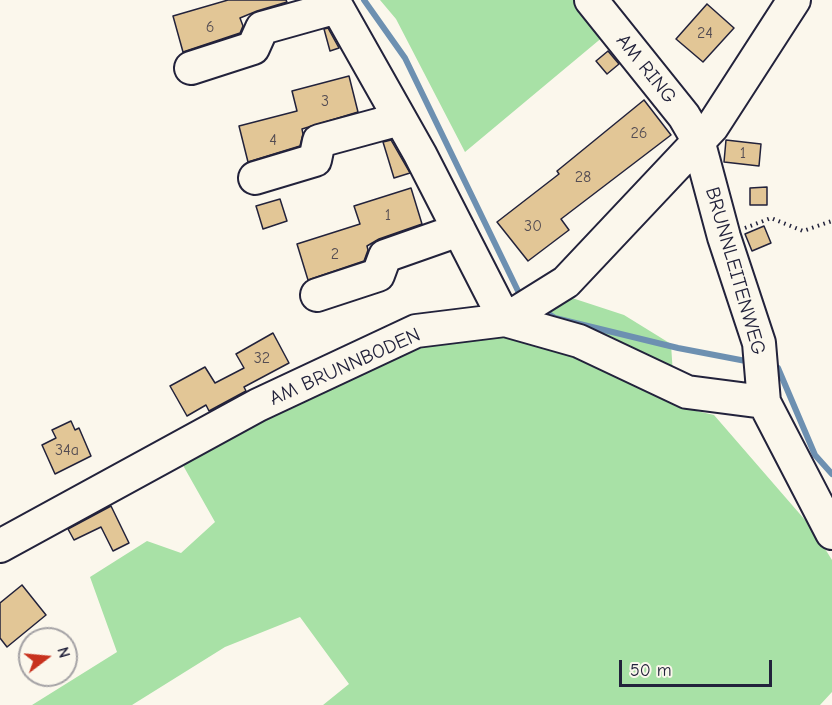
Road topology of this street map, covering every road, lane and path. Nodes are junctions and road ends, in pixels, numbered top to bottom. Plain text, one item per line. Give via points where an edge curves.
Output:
1 (591, 0) edge
2 (794, 0) edge
3 (335, 3) edge
4 (191, 68) dead end
5 (400, 118) junction
6 (699, 140) junction
7 (255, 178) dead end
8 (832, 221) edge
9 (745, 229) dead end
10 (459, 230) junction
11 (317, 295) dead end
12 (524, 309) junction
13 (762, 377) junction
14 (832, 533) edge
15 (0, 546) edge

1 - 6 street, AM RING
2 - 6 street, AM BRUNNBODEN via 712,127
3 - 4 street via 262,28 253,48
3 - 5 street
5 - 7 street via 319,141 315,160
5 - 10 street
6 - 12 street, AM BRUNNBODEN via 566,282
6 - 13 street, BRUNNLEITENWEG via 724,237 759,343
8 - 9 path, BRUNNLEITENWEG via 803,231 771,218
10 - 11 street via 385,255 378,275
10 - 12 street
12 - 13 street via 687,392
12 - 15 street, AM BRUNNBODEN via 416,332 258,405
13 - 14 street, BRUNNLEITENWEG

